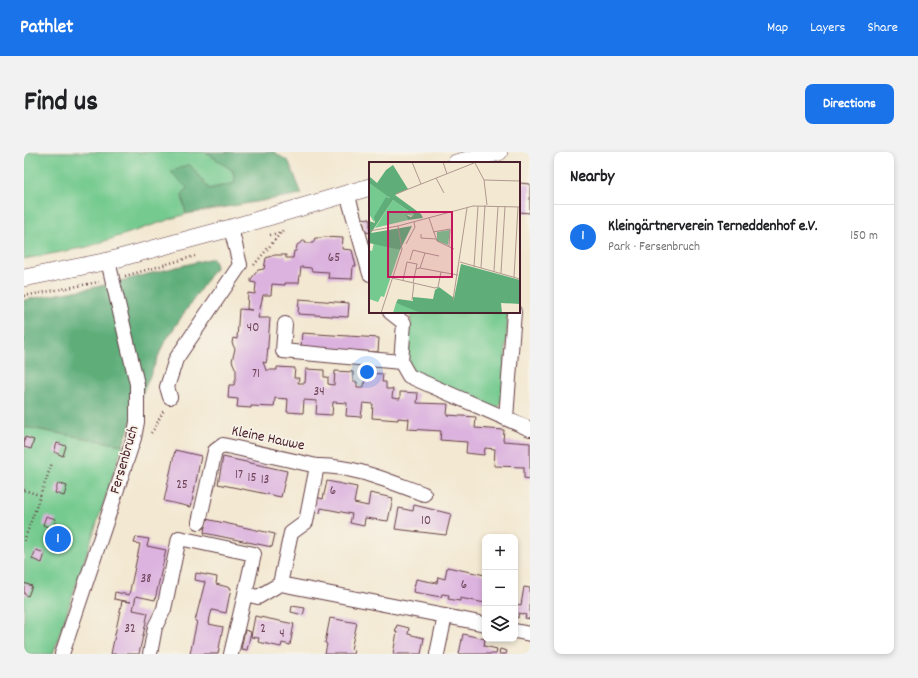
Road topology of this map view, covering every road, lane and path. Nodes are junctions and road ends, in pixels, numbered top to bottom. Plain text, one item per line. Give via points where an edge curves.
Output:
1 (498, 152) edge
2 (460, 162) edge
3 (369, 187) edge
4 (347, 193) junction
5 (231, 228) junction
6 (108, 261) junction
7 (369, 270) edge
8 (24, 278) edge
9 (391, 313) edge
10 (514, 313) edge
11 (285, 324) dead end
12 (401, 362) junction
13 (170, 397) dead end
14 (506, 418) junction
15 (530, 429) edge
16 (52, 463) dead end
17 (317, 466) junction
18 (24, 490) edge
19 (424, 494) dead end
20 (40, 495) junction
21 (199, 522) dead end
22 (24, 541) edge
23 (280, 584) junction
24 (244, 594) junction
25 (445, 616) junction
26 (482, 623) edge
27 (518, 631) edge
28 (530, 634) edge
29 (62, 654) edge
30 (150, 654) edge
31 (231, 654) edge
32 (437, 654) edge

1 - 2 street
3 - 4 street
4 - 5 street
4 - 7 street
5 - 6 street
5 - 13 street via 240,265 176,359 167,387
6 - 8 street
6 - 29 street, Fersenbruch via 137,384 137,422 134,438
9 - 12 street via 404,322
10 - 14 street
11 - 12 street via 283,351
12 - 14 street via 410,376
14 - 15 street
16 - 20 path
17 - 19 street, Kleine Hauwe via 330,466 377,477
17 - 21 street, Kleine Hauwe via 223,445 215,451
17 - 23 street, Kleine Hauwe via 306,522 291,533
18 - 20 path
20 - 22 path
23 - 24 street via 258,597
23 - 25 street
24 - 30 street via 254,554 179,538 164,609 155,627
24 - 31 street
25 - 26 street
25 - 32 street
27 - 28 street

